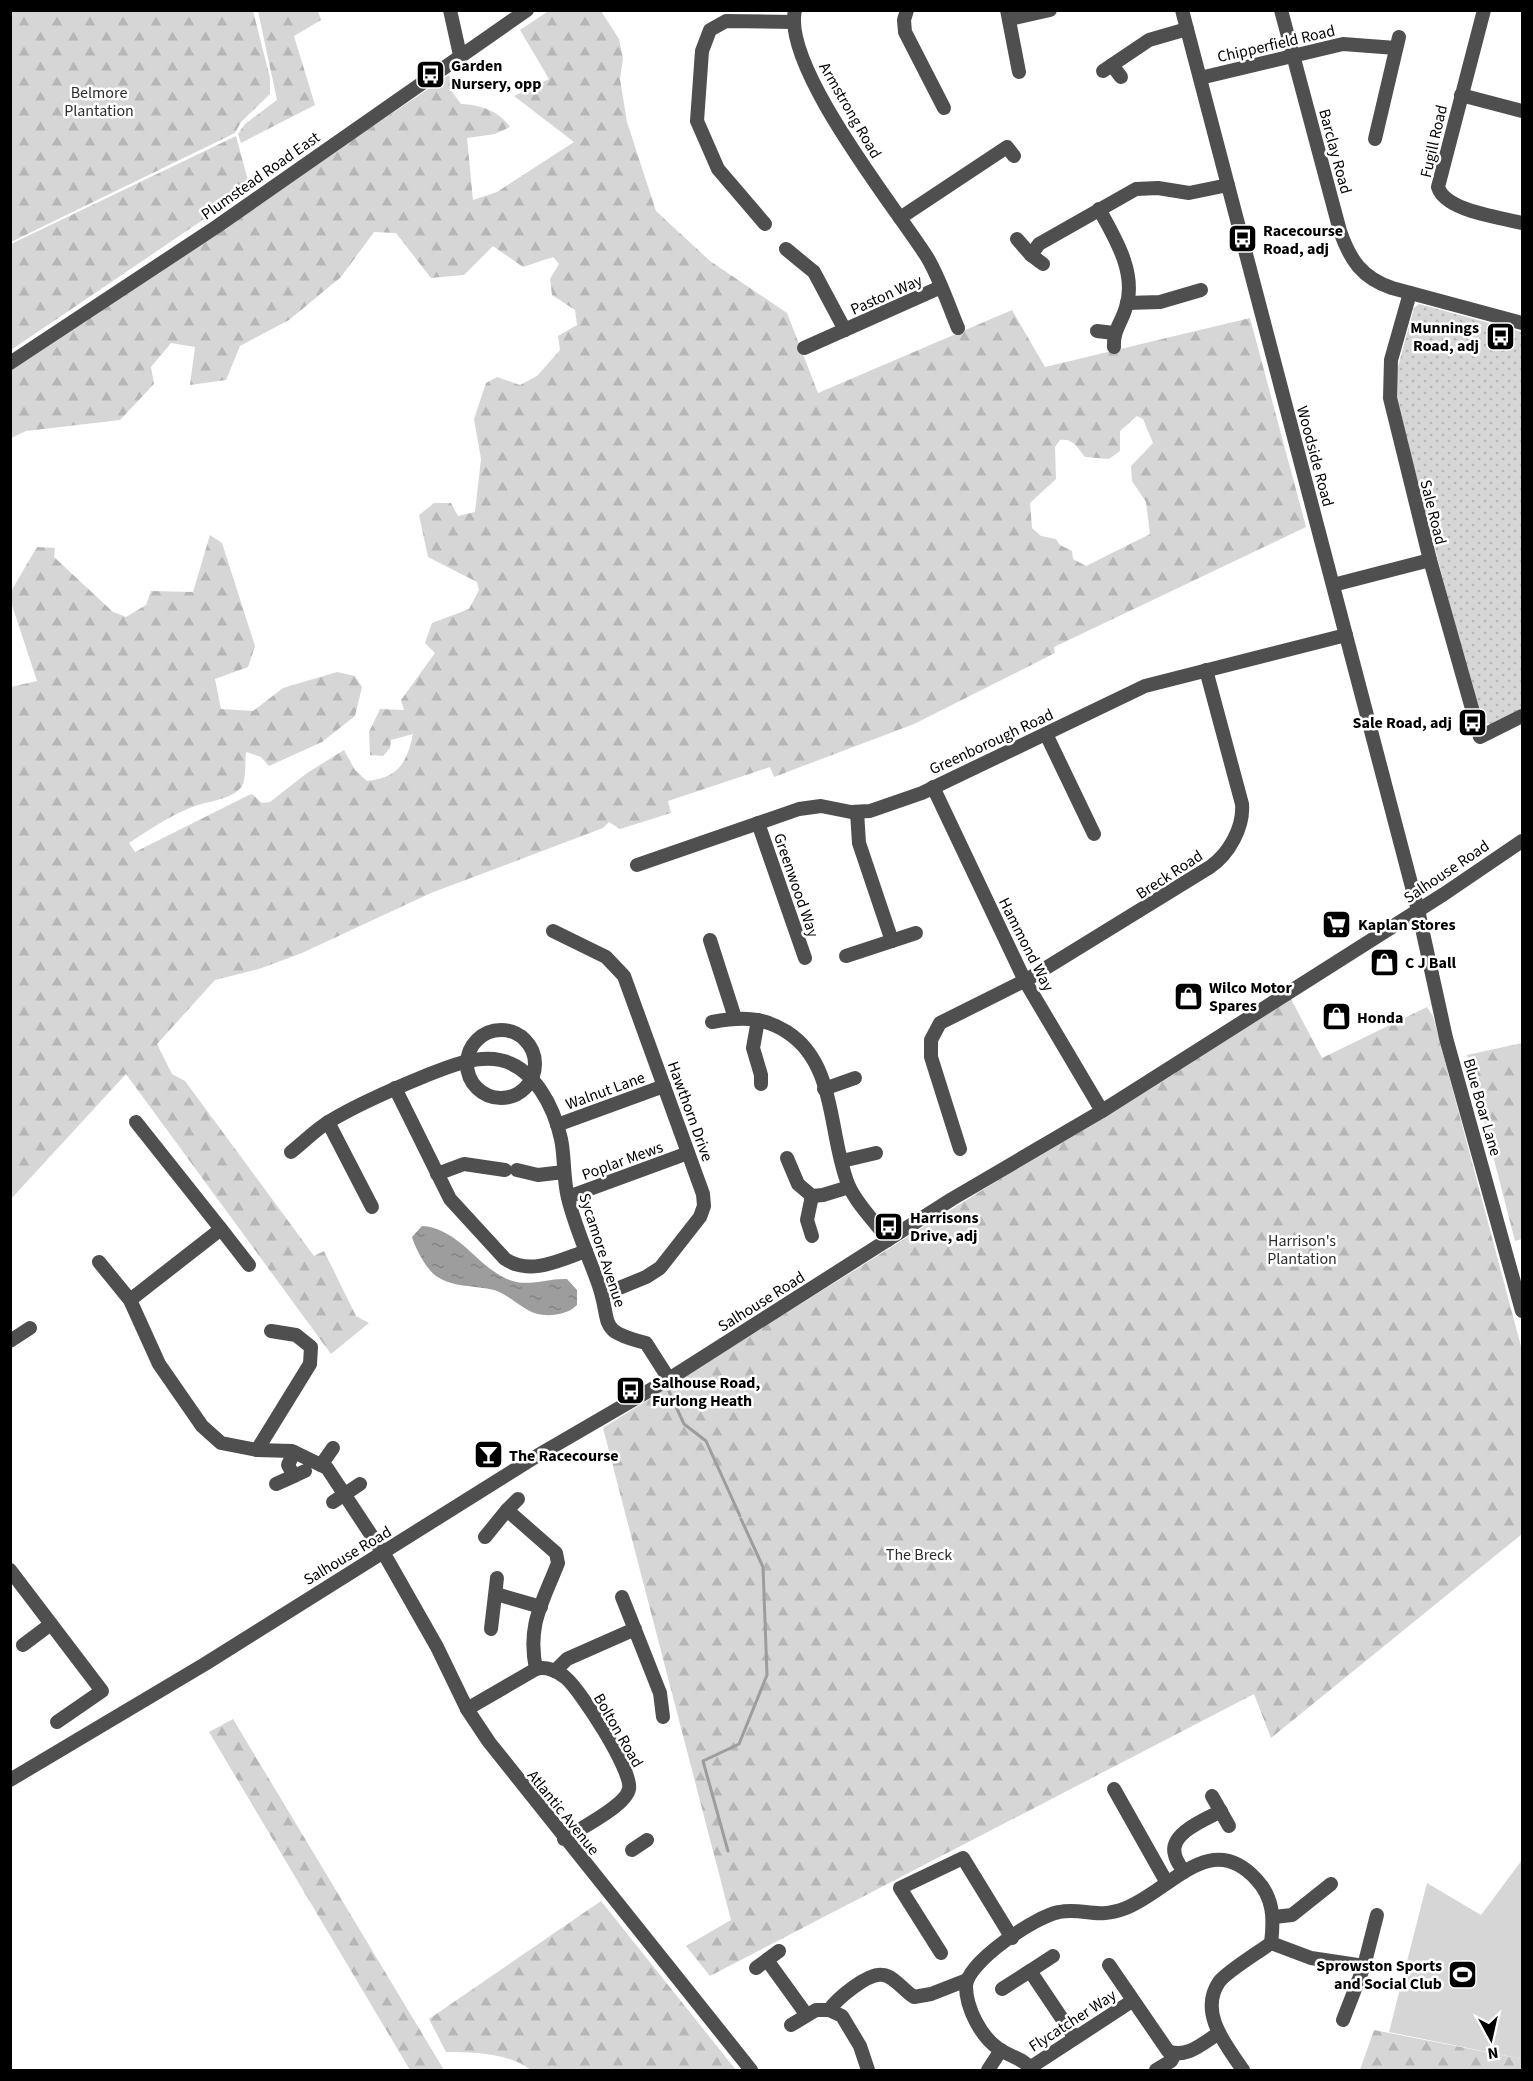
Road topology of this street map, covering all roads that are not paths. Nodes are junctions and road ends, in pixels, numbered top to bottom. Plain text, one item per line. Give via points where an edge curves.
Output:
1 (450, 10) edge
2 (526, 10) edge
3 (908, 10) edge
4 (1050, 10) edge
5 (1182, 10) edge
6 (1281, 10) edge
7 (1484, 10) edge
8 (1008, 15) edge
9 (794, 16) edge
10 (1187, 29) junction
11 (1293, 55) junction
12 (460, 56) junction
13 (1021, 64) dead end
14 (1120, 77) dead end
15 (1200, 78) junction
16 (1461, 95) junction
17 (944, 99) dead end
18 (1522, 111) edge
19 (1375, 139) dead end
20 (1007, 147) dead end
21 (1228, 185) junction
22 (1099, 209) junction
23 (900, 218) junction
24 (1522, 223) edge
25 (765, 224) dead end
26 (1017, 239) dead end
27 (786, 249) dead end
28 (1031, 255) junction
29 (1043, 264) dead end
30 (941, 287) junction
31 (1201, 290) dead end
32 (1410, 293) junction
33 (1127, 303) junction
34 (1522, 322) edge
35 (958, 328) dead end
36 (845, 330) junction
37 (1097, 331) dead end
38 (804, 348) dead end
39 (10, 363) edge
40 (1430, 560) junction
41 (1333, 585) junction
42 (1346, 635) junction
43 (1206, 670) junction
44 (1522, 716) edge
45 (1046, 734) junction
46 (933, 787) junction
47 (857, 812) junction
48 (758, 823) junction
49 (1094, 834) dead end
50 (1522, 841) edge
51 (647, 867) dead end
52 (1418, 910) junction
53 (553, 931) dead end
54 (916, 933) dead end
55 (710, 940) dead end
56 (892, 941) junction
57 (846, 956) dead end
58 (805, 958) dead end
59 (1025, 981) junction
60 (758, 1020) junction
61 (467, 1062) junction
62 (855, 1078) dead end
63 (532, 1079) junction
64 (761, 1084) dead end
65 (664, 1086) junction
66 (395, 1088) junction
67 (825, 1089) junction
68 (1102, 1111) junction
69 (136, 1122) dead end
70 (328, 1122) junction
71 (557, 1125) junction
72 (960, 1149) dead end
73 (291, 1152) dead end
74 (688, 1153) junction
75 (876, 1153) dead end
76 (787, 1158) dead end
77 (842, 1161) junction
78 (564, 1172) junction
79 (437, 1174) junction
80 (849, 1186) junction
81 (812, 1196) junction
82 (568, 1197) junction
83 (372, 1207) dead end
84 (221, 1229) junction
85 (812, 1236) dead end
86 (888, 1240) junction
87 (586, 1251) junction
88 (99, 1262) dead end
89 (249, 1265) dead end
90 (602, 1295) junction
91 (130, 1300) junction
92 (1522, 1311) edge
93 (30, 1328) dead end
94 (271, 1331) dead end
95 (10, 1341) edge
96 (669, 1378) junction
97 (333, 1448) dead end
98 (257, 1450) junction
99 (294, 1452) junction
100 (321, 1465) junction
101 (276, 1484) dead end
102 (360, 1484) dead end
103 (338, 1498) junction
104 (518, 1499) dead end
105 (507, 1510) junction
106 (484, 1537) dead end
107 (568, 1546) dead end
108 (383, 1553) junction
109 (556, 1553) junction
110 (10, 1569) edge
111 (496, 1578) dead end
112 (496, 1594) junction
113 (622, 1597) dead end
114 (541, 1607) junction
115 (51, 1624) junction
116 (491, 1629) dead end
117 (635, 1629) junction
118 (23, 1645) dead end
119 (536, 1669) junction
120 (555, 1671) junction
121 (467, 1709) junction
122 (663, 1717) dead end
123 (57, 1722) dead end
124 (10, 1780) edge
125 (1114, 1790) dead end
126 (1212, 1796) dead end
127 (1221, 1811) junction
128 (1229, 1826) dead end
129 (564, 1839) junction
130 (647, 1840) dead end
131 (632, 1850) dead end
132 (1184, 1872) junction
133 (1167, 1883) junction
134 (1330, 1884) dead end
135 (1377, 1915) dead end
136 (1274, 1917) junction
137 (1012, 1938) junction
138 (1270, 1943) junction
139 (779, 1952) dead end
140 (941, 1953) dead end
141 (1053, 1956) dead end
142 (1109, 1965) dead end
143 (1364, 1966) junction
144 (1030, 1971) junction
145 (968, 1980) junction
146 (1002, 1989) dead end
147 (1132, 2001) junction
148 (829, 2010) junction
149 (806, 2014) junction
150 (1343, 2020) dead end
151 (791, 2025) dead end
152 (1219, 2033) junction
153 (1075, 2038) junction
154 (1000, 2050) junction
155 (1175, 2054) junction
156 (1032, 2069) edge
157 (1239, 2069) edge
158 (751, 2070) edge
159 (868, 2070) edge
160 (988, 2070) edge
161 (1156, 2070) edge

1 - 12 street
2 - 12 street, Plumstead Road East
3 - 17 street via 905,32
4 - 8 street
5 - 10 street, Woodside Road
6 - 11 street, Barclay Road
7 - 16 street, Fugill Road
8 - 13 street
9 - 23 street, Armstrong Road via 798,43 815,84
9 - 25 street via 726,21 711,30 702,51 697,122 718,168
10 - 14 street via 1149,40 1107,68
10 - 15 street, Woodside Road
11 - 15 street, Chipperfield Road
11 - 19 street, Chipperfield Road via 1343,44 1397,42
11 - 32 street, Barclay Road via 1347,252 1357,267 1377,282
12 - 39 street, Plumstead Road East via 216,227
15 - 21 street, Woodside Road
16 - 18 street
16 - 24 street, Fugill Road via 1438,182 1440,192 1453,205
20 - 23 street
21 - 22 street via 1189,193 1146,187
21 - 41 street, Woodside Road
22 - 28 street via 1039,244
22 - 33 street via 1125,263
23 - 30 street, Armstrong Road via 927,257
26 - 28 street
27 - 36 street, Paston Way via 814,272
28 - 29 street
30 - 35 street, Armstrong Road
30 - 36 street, Paston Way
31 - 33 street via 1160,302
32 - 34 street, Barclay Road
32 - 40 street, Sale Road via 1391,360 1390,398
33 - 37 street via 1114,340
36 - 38 street, Paston Way
40 - 41 street
40 - 44 street, Sale Road via 1481,739
41 - 42 street, Woodside Road
42 - 43 street, Greenborough Road
42 - 52 street, Woodside Road
43 - 45 street, Greenborough Road via 1145,686
43 - 59 street, Breck Road via 1242,804 1240,824 1224,855
45 - 46 street, Greenborough Road
45 - 49 street
46 - 47 street, Greenborough Road via 870,811
46 - 59 street, Hammond Way
47 - 48 street, Greenborough Road via 810,807
47 - 56 street via 859,843
48 - 51 street, Greenborough Road
48 - 58 street, Greenwood Way
50 - 52 street, Salhouse Road
52 - 68 street, Salhouse Road
52 - 92 street, Blue Boar Lane via 1446,1038
53 - 65 street, Hawthorn Drive via 606,957 620,970
54 - 56 street
55 - 60 street via 725,1023
56 - 57 street
59 - 68 street, Hammond Way
59 - 72 street, Breck Road via 950,1017 935,1029 931,1057 962,1133
60 - 64 street via 753,1048
60 - 67 street via 773,1024 801,1043 818,1064
61 - 63 street, Sycamore Avenue via 500,1060
61 - 63 street via 473,1082 489,1096 504,1098 517,1094
61 - 63 street via 480,1037 494,1030 508,1030 526,1040 534,1052
61 - 66 street, Sycamore Avenue
62 - 67 street
63 - 71 street, Sycamore Avenue
65 - 71 street, Walnut Lane
65 - 74 street, Hawthorn Drive
66 - 70 street, Sycamore Avenue
66 - 79 street
67 - 77 street
68 - 86 street, Salhouse Road
69 - 84 street
70 - 73 street, Sycamore Avenue
70 - 83 street
71 - 78 street, Sycamore Avenue
74 - 82 street, Poplar Mews
74 - 90 street, Hawthorn Drive via 703,1194 700,1217 654,1273
75 - 77 street
76 - 81 street via 798,1184
77 - 80 street
78 - 79 street via 538,1175 464,1164
78 - 82 street, Sycamore Avenue
79 - 87 street via 450,1199 496,1251 514,1265 543,1266
80 - 81 street
80 - 86 street
81 - 85 street via 807,1220
82 - 87 street, Sycamore Avenue
84 - 89 street
84 - 91 street
86 - 96 street, Salhouse Road
87 - 90 street, Sycamore Avenue
88 - 91 street
90 - 96 street, Sycamore Avenue via 610,1327 624,1339 646,1343
91 - 98 street via 159,1364 202,1426 221,1443
93 - 95 street
94 - 98 street via 296,1335 311,1347 310,1364
96 - 108 street, Salhouse Road via 535,1456
97 - 100 street
98 - 99 street
99 - 100 street
99 - 101 street via 288,1465 300,1474
100 - 103 street, Atlantic Avenue via 327,1468
102 - 103 street
103 - 108 street, Atlantic Avenue
104 - 105 street
105 - 106 street
105 - 109 street
107 - 109 street
108 - 121 street, Atlantic Avenue
108 - 124 street, Salhouse Road
109 - 114 street via 558,1563
110 - 115 street
111 - 112 street
112 - 114 street
112 - 116 street
113 - 117 street
114 - 119 street via 531,1644
115 - 118 street
115 - 123 street via 102,1691
117 - 120 street via 567,1659
117 - 122 street via 660,1693
119 - 120 street
119 - 121 street
120 - 129 street, Bolton Road via 567,1679 598,1721 629,1775 629,1790 623,1800
121 - 129 street, Atlantic Avenue
125 - 133 street
126 - 127 street
127 - 128 street
127 - 132 street via 1184,1833 1175,1844 1175,1855
129 - 158 street, Atlantic Avenue
130 - 131 street
132 - 133 street
132 - 136 street via 1217,1859 1233,1860 1260,1882
133 - 137 street via 1133,1905 1110,1914 1059,1912
134 - 136 street via 1292,1915
135 - 143 street
136 - 138 street
137 - 140 street via 963,1858 900,1888
137 - 145 street via 982,1959
138 - 143 street via 1311,1958
138 - 152 street via 1219,1982 1211,2000 1212,2018
139 - 149 street via 762,1964
141 - 144 street
142 - 147 street, Flycatcher Way
143 - 150 street
144 - 146 street
144 - 153 street
145 - 148 street via 914,1997 884,1975 874,1976 837,1999
145 - 154 street via 970,2010 983,2033
147 - 153 street, Flycatcher Way
147 - 155 street, Flycatcher Way via 1168,2051
148 - 149 street
148 - 159 street via 842,2016 860,2046
149 - 151 street
152 - 155 street via 1186,2053
152 - 157 street
153 - 156 street, Flycatcher Way
154 - 156 street
154 - 160 street
155 - 161 street

